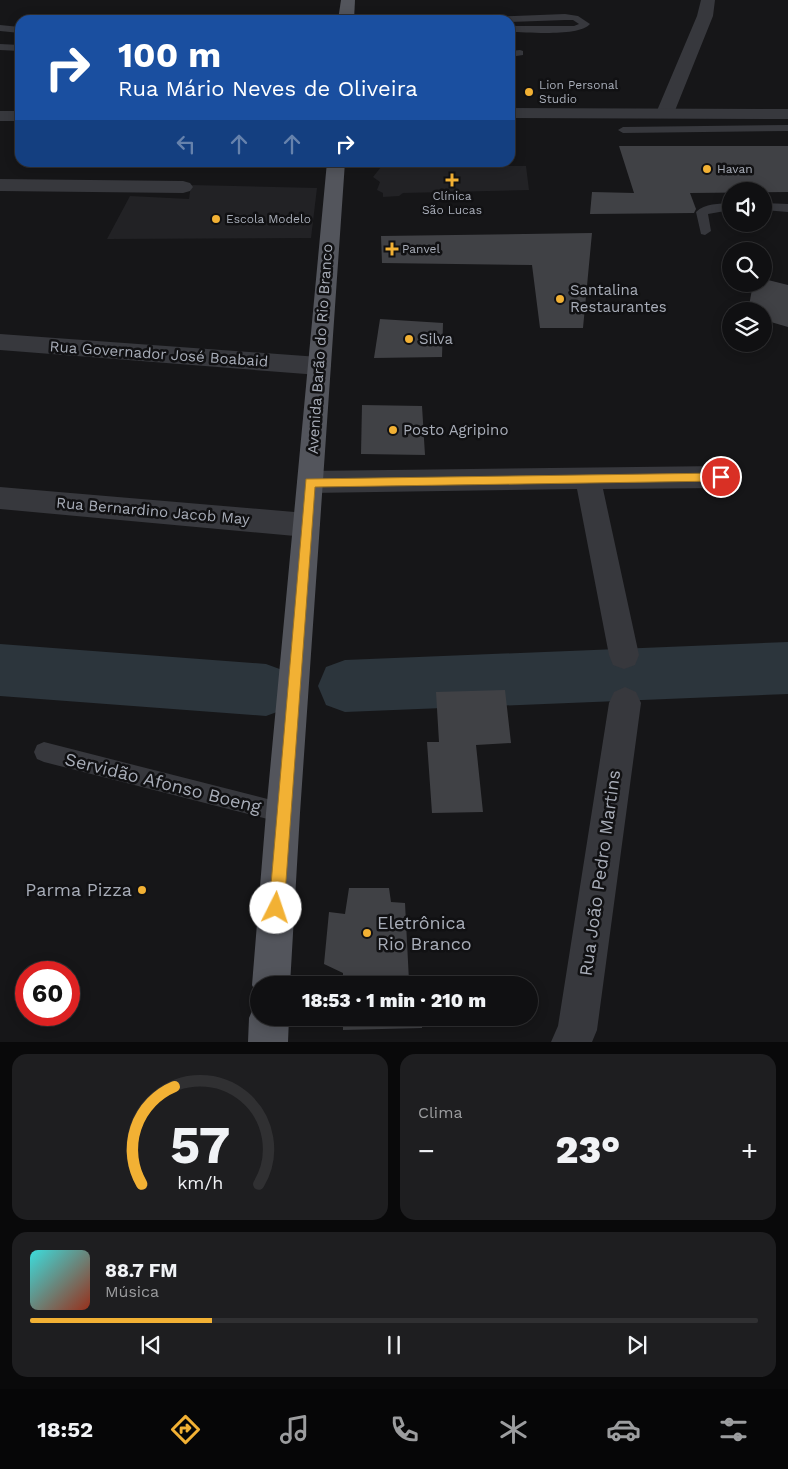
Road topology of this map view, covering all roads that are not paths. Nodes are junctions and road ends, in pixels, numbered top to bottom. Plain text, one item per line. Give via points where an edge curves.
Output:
1 (348, 0) edge
2 (708, 0) edge
3 (346, 15) edge
4 (515, 19) edge
5 (0, 28) edge
6 (515, 29) edge
7 (15, 30) edge
8 (0, 47) edge
9 (15, 48) edge
10 (515, 113) edge
11 (665, 113) junction
12 (788, 114) edge
13 (0, 116) edge
14 (15, 116) edge
15 (788, 128) edge
16 (623, 130) dead end
17 (336, 167) edge
18 (0, 184) edge
19 (183, 187) dead end
20 (722, 207) edge
21 (772, 207) edge
22 (788, 208) edge
23 (705, 231) dead end
24 (0, 342) edge
25 (319, 366) junction
26 (721, 477) dead end
27 (588, 479) junction
28 (310, 482) junction
29 (0, 498) edge
30 (306, 525) junction
31 (624, 655) dead end
32 (625, 703) dead end
33 (44, 752) dead end
34 (283, 813) junction
35 (272, 976) edge
36 (269, 1026) edge
37 (268, 1042) edge
38 (570, 1042) edge

1 - 3 main road
2 - 11 street via 705,16
4 - 6 lane via 570,17 585,24 574,28
5 - 7 lane
8 - 9 lane
10 - 11 street
11 - 12 street
13 - 14 street
15 - 16 lane
17 - 25 main road, Avenida Barão do Rio Branco
18 - 19 street
20 - 23 lane via 708,208 702,212
21 - 22 lane
24 - 25 street, Rua Governador José Boabaid
25 - 28 main road, Avenida Barão do Rio Branco
26 - 27 street
27 - 28 street
27 - 31 street
28 - 30 main road, Avenida Barão do Rio Branco
29 - 30 street, Rua Bernardino Jacob May
30 - 34 main road, Avenida Barão do Rio Branco
32 - 38 street, Rua João Pedro Martins via 577,1030
33 - 34 lane, Servidão Afonso Boeng
34 - 35 main road, Avenida Barão do Rio Branco
36 - 37 main road

